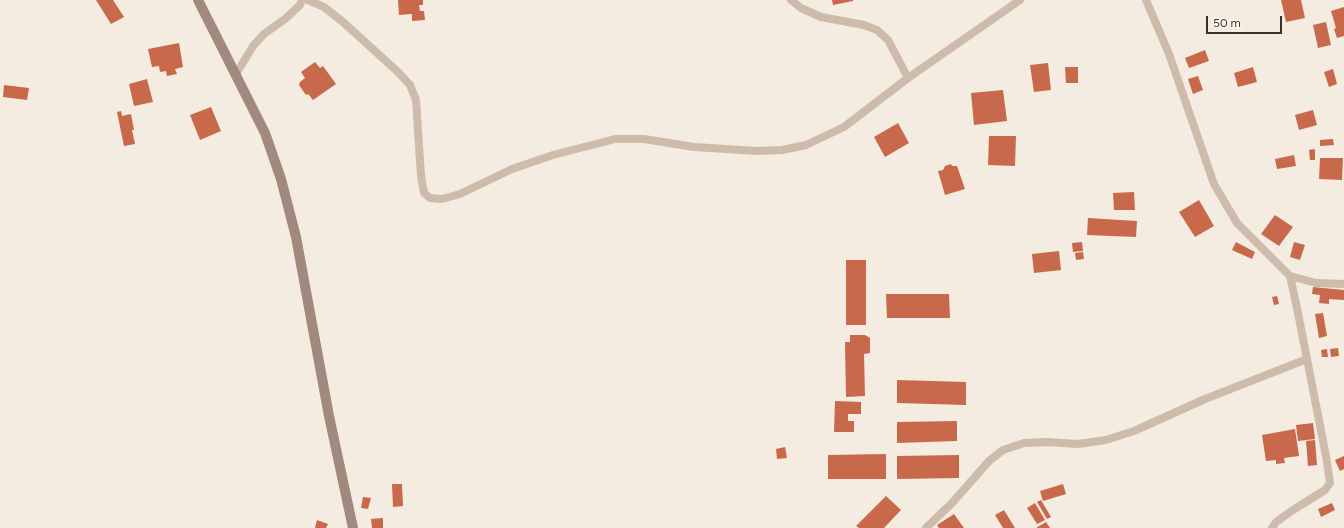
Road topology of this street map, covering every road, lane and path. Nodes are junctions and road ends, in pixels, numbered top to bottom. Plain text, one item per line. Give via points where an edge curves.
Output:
1 (198, 0) edge
2 (302, 0) edge
3 (308, 0) edge
4 (791, 0) edge
5 (1020, 0) edge
6 (1146, 0) edge
7 (236, 74) junction
8 (908, 78) junction
9 (1290, 276) junction
10 (1344, 284) edge
11 (1308, 359) junction
12 (353, 528) edge
13 (926, 528) edge
14 (1272, 528) edge

1 - 7 main road
2 - 7 street via 300,5 253,46
3 - 8 street via 343,22 410,85 416,100 420,176 424,193 430,198 442,199 460,194 512,169 553,154 615,139 644,139 694,147 758,151 806,145 844,127
4 - 8 street via 801,8 821,17 877,30 888,40
5 - 8 street
6 - 9 street via 1170,54 1214,184 1237,223
7 - 12 main road via 265,133 283,186 296,237 328,416
9 - 10 street via 1316,283
9 - 11 street
11 - 13 street via 1205,399 1134,431 1106,440 1078,444 1024,443 1003,450 989,461
11 - 14 street via 1330,483 1325,490 1276,522

